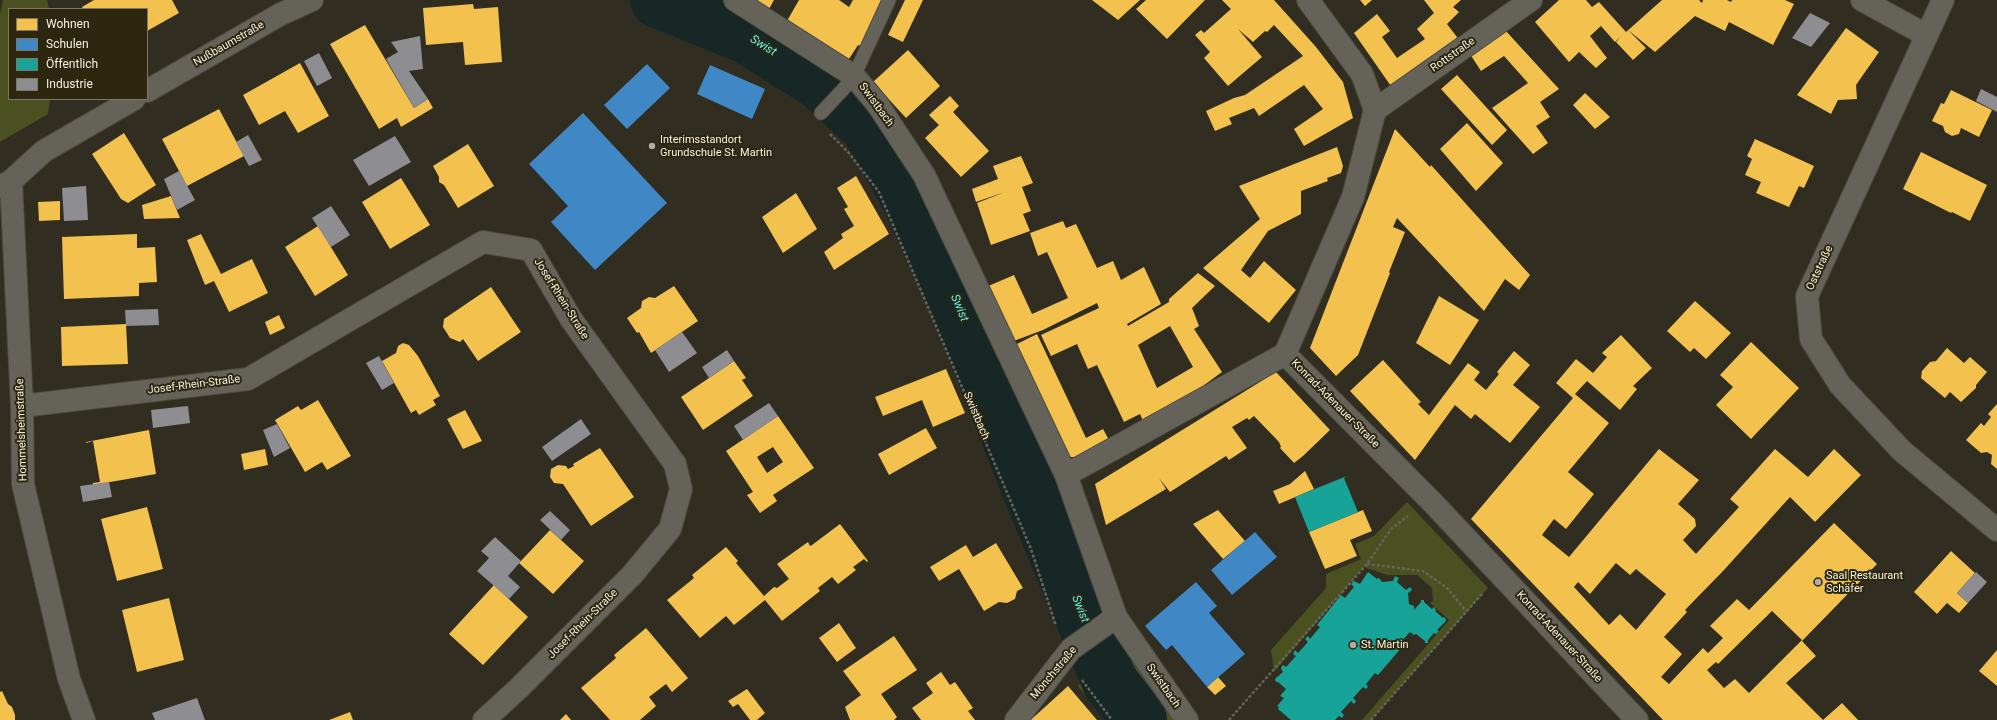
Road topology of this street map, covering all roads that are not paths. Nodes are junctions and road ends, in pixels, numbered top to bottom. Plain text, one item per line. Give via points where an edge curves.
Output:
1 (312, 0) edge
2 (735, 0) edge
3 (889, 0) edge
4 (1308, 0) edge
5 (1530, 0) edge
6 (1862, 0) edge
7 (1943, 0) edge
8 (1926, 35) junction
9 (851, 80) junction
10 (148, 90) edge
11 (132, 100) edge
12 (1375, 110) junction
13 (821, 113) dead end
14 (5, 184) edge
15 (1285, 354) junction
16 (22, 406) junction
17 (1066, 475) junction
18 (1997, 530) edge
19 (1112, 620) junction
20 (1635, 719) edge
21 (84, 720) edge
22 (484, 720) edge
23 (1016, 720) edge
24 (1187, 720) edge

1 - 10 street, Nußbaumstraße via 281,14
2 - 9 street, Swistbach
3 - 9 lane
4 - 12 street via 1362,74
5 - 12 street, Rottstraße
6 - 8 street
7 - 8 street, Oststraße
8 - 18 street, Oststraße via 1807,296 1811,339 1840,385 1902,451
9 - 13 lane
9 - 17 street, Swistbach via 878,105 924,176
11 - 14 street via 44,151
12 - 15 street, Konrad-Adenauer-Straße via 1353,197
14 - 16 street, Hommelsheimstraße
15 - 17 street
15 - 20 street, Konrad-Adenauer-Straße via 1433,503
16 - 21 street, Hommelsheimstraße via 23,484 69,679
16 - 22 street, Josef-Rhein-Straße via 248,378 483,242 531,250 571,318 675,464 681,489 670,529 632,575
17 - 19 street, Swistbach
19 - 23 street, Mönchstraße via 1069,653
19 - 24 street, Swistbach

